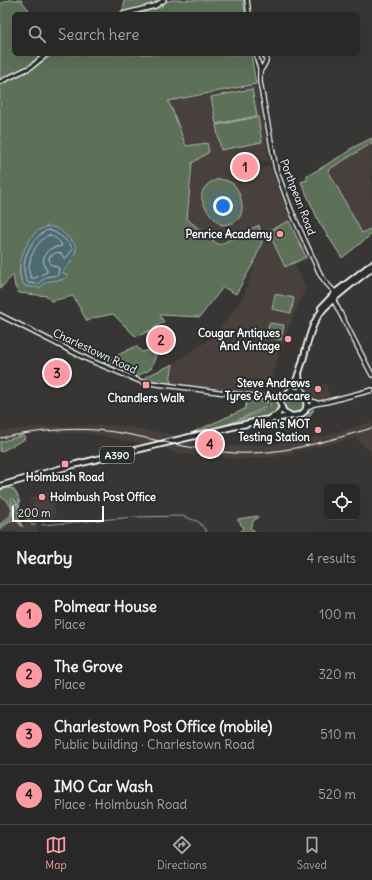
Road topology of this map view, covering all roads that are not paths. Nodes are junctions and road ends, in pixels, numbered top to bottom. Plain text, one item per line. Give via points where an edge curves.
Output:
1 (164, 0) edge
2 (247, 0) edge
3 (131, 12) edge
4 (249, 12) edge
5 (45, 56) edge
6 (259, 56) edge
7 (266, 56) edge
8 (266, 61) junction
9 (258, 62) junction
10 (260, 73) junction
11 (0, 82) edge
12 (372, 264) edge
13 (372, 268) edge
14 (337, 294) junction
15 (333, 300) junction
16 (0, 315) edge
17 (301, 365) junction
18 (299, 374) junction
19 (372, 375) edge
20 (372, 390) edge
21 (289, 392) junction
22 (305, 397) junction
23 (282, 399) junction
24 (318, 403) junction
25 (282, 408) junction
26 (306, 408) junction
27 (294, 416) junction
28 (264, 420) junction
29 (0, 486) edge

1 - 3 street via 155,6
2 - 4 street
5 - 11 street via 31,67
6 - 9 street, Porthpean Road
7 - 8 street, Porthpean Road
8 - 9 street via 262,64
8 - 10 street
9 - 10 street, Porthpean Road
10 - 14 street, Porthpean Road via 278,176 321,276
12 - 14 highway
13 - 14 highway
14 - 15 highway
14 - 17 highway via 318,312 309,330
15 - 17 highway via 317,318
15 - 19 street
16 - 23 street, Charlestown Road via 89,360 142,382
17 - 18 highway
18 - 21 highway
18 - 22 highway via 300,386
20 - 24 street
21 - 22 highway via 297,391
21 - 23 highway
22 - 24 street
22 - 26 highway
23 - 25 highway
24 - 26 street
25 - 27 highway via 287,414
25 - 28 highway, A390 via 277,415
26 - 27 highway, A390 via 300,415
27 - 28 highway, A390
28 - 29 highway, A390 via 73,464

